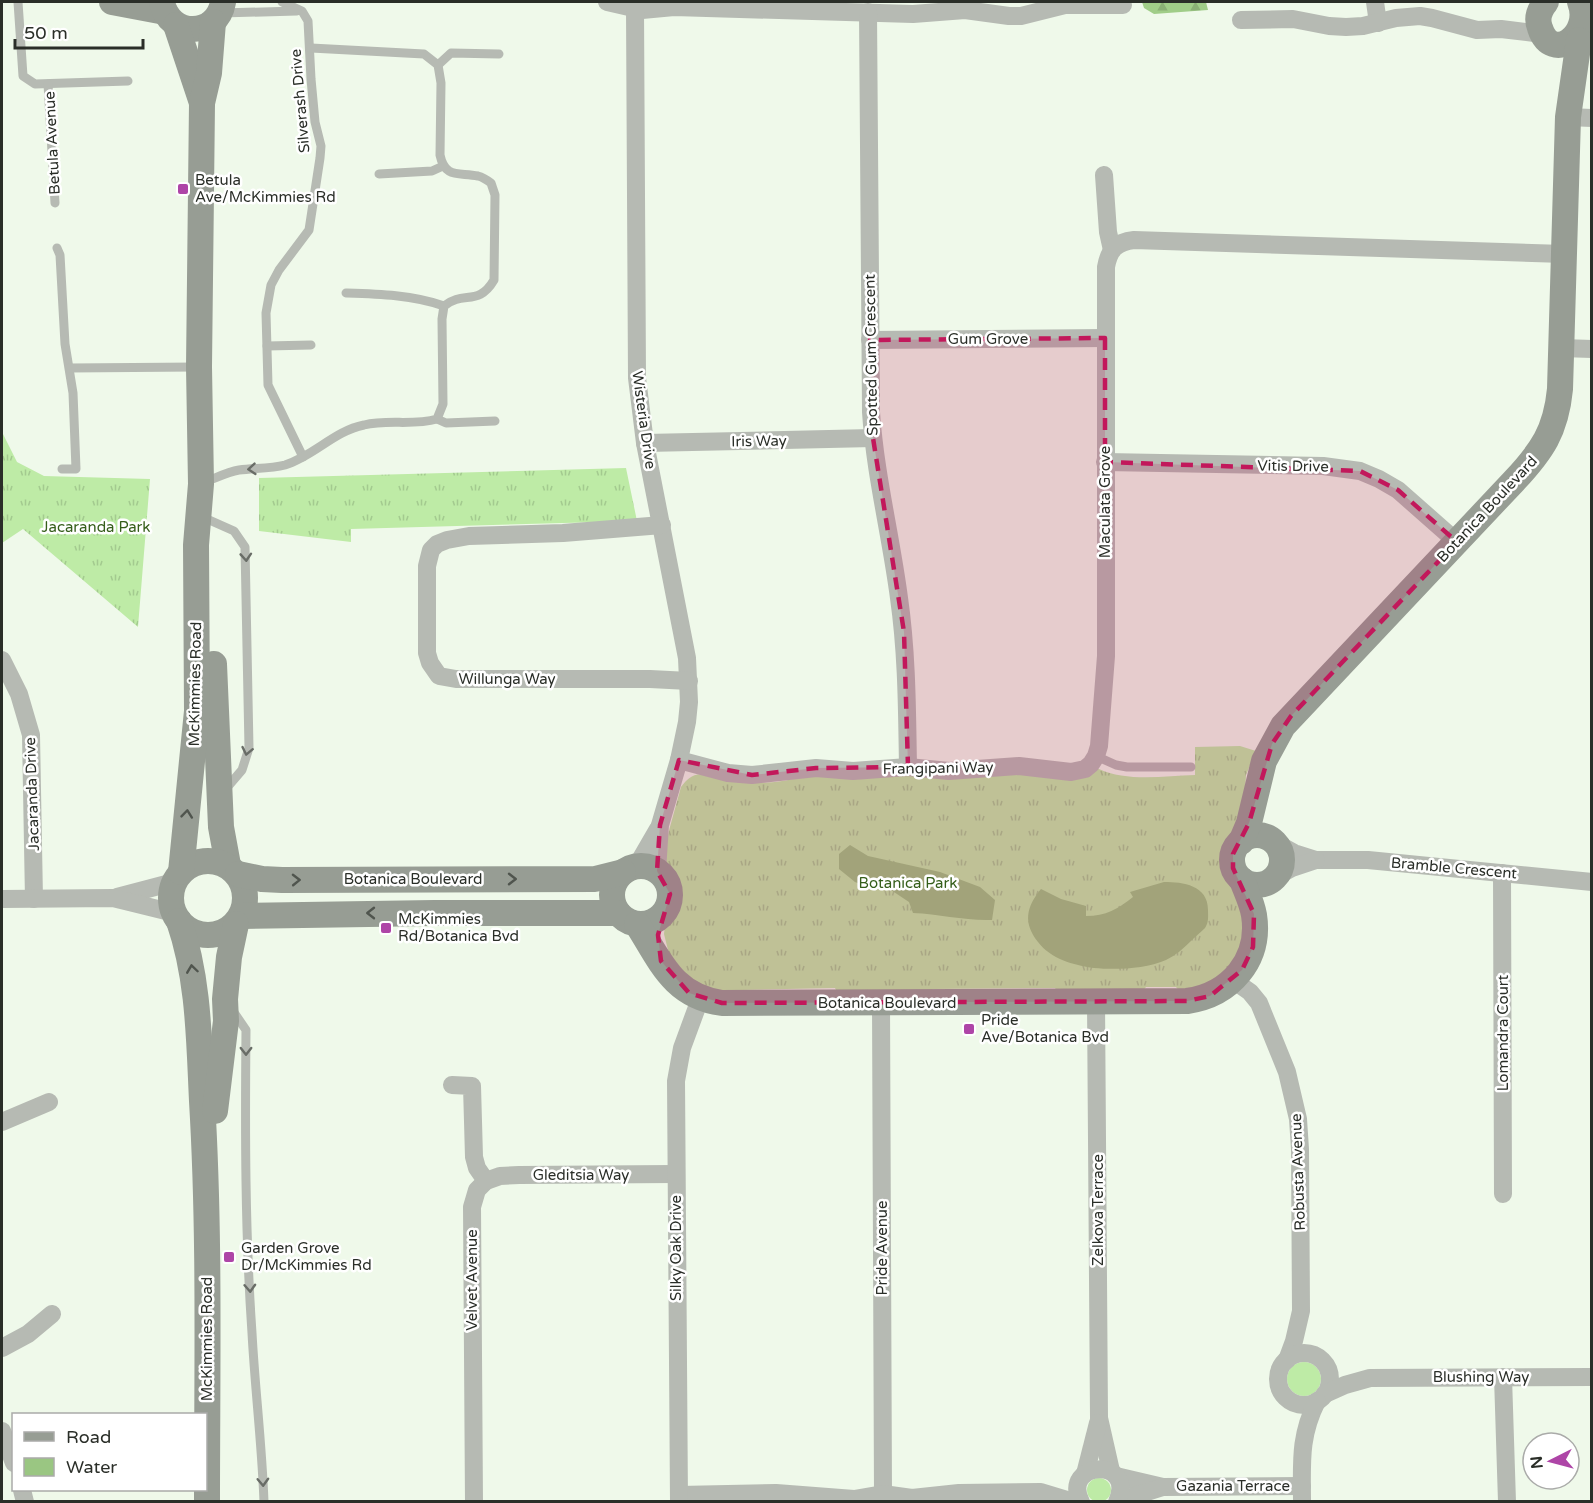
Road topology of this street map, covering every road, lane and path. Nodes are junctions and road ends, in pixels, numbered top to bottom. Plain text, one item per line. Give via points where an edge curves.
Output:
1 (18, 2) edge
2 (112, 2) edge
3 (282, 2) edge
4 (607, 2) edge
5 (1375, 2) edge
6 (1123, 5) dead end
7 (635, 9) junction
8 (302, 11) junction
9 (219, 12) edge
10 (868, 12) junction
11 (168, 13) edge
12 (1241, 20) dead end
13 (1566, 21) edge
14 (1378, 23) junction
15 (310, 48) junction
16 (499, 54) dead end
17 (438, 65) junction
18 (128, 81) dead end
19 (48, 84) junction
20 (202, 104) junction
21 (1580, 118) edge
22 (443, 166) junction
23 (379, 174) dead end
24 (1104, 175) dead end
25 (55, 203) dead end
26 (57, 248) dead end
27 (1112, 250) junction
28 (1564, 254) junction
29 (346, 293) dead end
30 (444, 306) junction
31 (1105, 338) junction
32 (870, 340) junction
33 (311, 345) dead end
34 (267, 346) junction
35 (1561, 348) junction
36 (1592, 349) edge
37 (199, 367) junction
38 (70, 368) junction
39 (437, 419) junction
40 (495, 421) dead end
41 (873, 438) junction
42 (645, 443) junction
43 (303, 457) junction
44 (1105, 462) junction
45 (62, 470) dead end
46 (200, 489) junction
47 (207, 519) junction
48 (662, 525) junction
49 (1456, 542) junction
50 (2, 660) edge
51 (689, 681) junction
52 (1096, 756) junction
53 (679, 760) junction
54 (908, 767) junction
55 (1191, 767) dead end
56 (219, 795) junction
57 (1255, 802) junction
58 (1271, 840) junction
59 (1241, 842) junction
60 (1316, 860) junction
61 (233, 870) junction
62 (639, 870) junction
63 (1502, 873) junction
64 (177, 877) junction
65 (433, 879) junction
66 (1242, 880) junction
67 (1271, 880) junction
68 (1592, 882) edge
69 (113, 898) junction
70 (2, 899) edge
71 (34, 899) junction
72 (434, 913) junction
73 (1254, 914) junction
74 (176, 917) junction
75 (638, 918) junction
76 (238, 920) junction
77 (1233, 980) junction
78 (225, 999) junction
79 (700, 999) junction
80 (1096, 1001) junction
81 (881, 1003) junction
82 (452, 1085) dead end
83 (49, 1102) dead end
84 (2, 1122) edge
85 (675, 1174) junction
86 (207, 1177) junction
87 (486, 1180) junction
88 (1503, 1194) dead end
89 (1301, 1311) junction
90 (52, 1314) dead end
91 (2, 1348) edge
92 (1318, 1358) junction
93 (1287, 1360) junction
94 (1503, 1377) junction
95 (1592, 1377) edge
96 (1370, 1378) junction
97 (1321, 1398) junction
98 (1287, 1399) junction
99 (1099, 1418) junction
100 (2, 1431) edge
101 (1302, 1443) junction
102 (12, 1458) edge
103 (1113, 1474) junction
104 (1083, 1475) junction
105 (1163, 1487) junction
106 (1041, 1492) junction
107 (883, 1494) junction
108 (1302, 1494) edge
109 (679, 1498) edge
110 (1118, 1501) edge
111 (207, 1502) edge
112 (264, 1502) edge
113 (474, 1502) edge
114 (1074, 1502) edge
115 (1081, 1502) edge
116 (1507, 1502) edge

1 - 19 lane, Betula Avenue via 23,76 35,84
2 - 11 street
3 - 8 lane
4 - 7 street
5 - 14 street
6 - 10 street via 1065,5 1009,16 965,10 927,14
7 - 10 street
7 - 42 street, Wisteria Drive via 637,378
8 - 9 lane
8 - 15 lane, Silverash Drive via 309,21
9 - 11 street via 195,29 186,28
9 - 20 street, McKimmies Road
10 - 32 street, Spotted Gum Crescent
11 - 20 street, McKimmies Road
12 - 14 street via 1293,19 1346,27
13 - 14 street via 1477,30 1420,16
13 - 21 street, Botanica Boulevard via 1564,67
15 - 17 lane via 424,54
15 - 34 lane, Silverash Drive via 320,158 309,230 279,270 269,292
16 - 17 lane via 451,53
17 - 22 lane
18 - 19 lane, Betula Avenue
19 - 25 lane, Betula Avenue
20 - 37 street, McKimmies Road
21 - 28 street, Botanica Boulevard
22 - 23 lane via 432,171
22 - 30 lane via 452,173 480,177 491,183 495,195 494,280 487,292 452,299
24 - 27 street, Maculata Grove
26 - 38 lane
27 - 28 street via 1134,240
27 - 31 street, Maculata Grove via 1106,267
28 - 35 street, Botanica Boulevard
29 - 30 lane via 428,300
30 - 39 lane via 442,404
31 - 32 street, Gum Grove
31 - 44 street, Maculata Grove
32 - 41 street, Spotted Gum Crescent
33 - 34 lane
34 - 43 lane, Silverash Drive via 268,385
35 - 36 street
35 - 49 street, Botanica Boulevard via 1558,409 1548,439
37 - 38 lane
37 - 46 street, McKimmies Road
38 - 45 lane via 76,469
39 - 40 lane via 446,423
39 - 43 lane via 363,425 339,434
41 - 42 street, Iris Way
41 - 54 street, Spotted Gum Crescent via 904,632
42 - 48 street, Wisteria Drive
43 -> 46 lane via 287,464 227,473
44 - 49 street, Vitis Drive via 1352,469 1398,490
44 - 52 street, Maculata Grove via 1106,656
46 - 47 street, McKimmies Road
64 -> 46 street, McKimmies Road via 197,711 196,545
47 - 56 street, McKimmies Road
47 -> 56 lane via 234,531 246,547 249,748 242,770
48 - 51 street, Wisteria Drive
48 - 51 street, Willunga Way via 470,537 437,544 427,566 427,653 439,676 456,680
49 - 57 street, Botanica Boulevard via 1287,721 1264,761
50 - 71 street, Jacaranda Drive via 19,694 31,735
51 - 53 street, Wisteria Drive via 687,722
52 - 54 street, Frangipani Way via 1084,769 1071,772 1019,766 956,771
52 - 55 lane via 1126,767
53 - 54 street, Frangipani Way via 752,776 816,768 853,771
53 - 62 street, Wisteria Drive via 660,825
56 - 61 street, McKimmies Road via 221,827
57 - 58 street
57 - 59 street, Botanica Boulevard
58 - 59 street via 1254,836
58 - 60 street, Bramble Crescent
58 - 67 street via 1281,856 1279,872
59 - 66 street via 1232,861
60 - 63 street, Bramble Crescent via 1368,860
60 - 67 street, Bramble Crescent
61 - 64 street via 216,860 203,860 191,864
61 -> 65 street, Botanica Boulevard via 262,879 282,880
61 - 76 street via 243,882 246,899
65 -> 62 street, Botanica Boulevard via 595,879
62 - 75 street via 617,879 612,896
62 - 75 street via 668,885 669,894 665,910
63 - 68 street, Bramble Crescent
63 - 88 street, Lomandra Court
64 - 69 street
64 - 74 street via 171,903
65 - 72 street
66 - 67 street via 1254,885
66 - 73 street, Botanica Boulevard
67 - 73 street, Botanica Boulevard
69 - 71 street
69 - 74 street
70 - 71 street
72 - 75 street
72 -> 76 street
73 - 77 street, Botanica Boulevard via 1253,946
74 - 76 street via 189,930 213,935 226,931
86 -> 74 street, McKimmies Road via 198,1019 191,963
75 - 79 street, Botanica Boulevard via 658,935 661,961 668,974
76 - 78 street, McKimmies Road
77 - 80 street, Botanica Boulevard via 1199,999
77 - 89 street, Robusta Avenue via 1259,1003 1287,1072 1298,1119
78 - 86 street, McKimmies Road via 226,1021
78 -> 112 lane via 246,1030 247,1218
79 - 81 street, Botanica Boulevard via 722,1003
79 - 85 street, Silky Oak Drive via 678,1066
80 - 81 street, Botanica Boulevard
80 - 99 street, Zelkova Terrace
81 - 107 street, Pride Avenue
82 - 87 street via 472,1086 474,1157
83 - 84 street
85 - 87 street, Gleditsia Way via 519,1175
85 - 109 street, Silky Oak Drive
86 - 111 street, McKimmies Road
87 - 113 street, Velvet Avenue via 477,1190 472,1207
89 - 92 street, Robusta Avenue
89 - 93 street, Robusta Avenue
90 - 91 street via 28,1335
92 - 93 street via 1300,1353
92 - 96 street, Blushing Way via 1342,1371
92 - 97 street via 1329,1373 1328,1387
93 - 98 street via 1278,1375 1281,1392
94 - 95 street, Blushing Way
94 - 96 street, Blushing Way
94 - 116 street
96 - 97 street, Blushing Way
97 - 98 street via 1301,1405
97 - 101 street
98 - 101 street
99 - 103 street, Zelkova Terrace
99 - 104 street, Zelkova Terrace
100 - 102 street
101 - 108 street
103 - 104 street, Gazania Terrace via 1097,1468
103 - 105 street, Gazania Terrace
103 - 110 street, Zelkova Terrace via 1121,1488
104 - 106 street
104 - 115 street, Zelkova Terrace via 1077,1491
105 - 108 street, Gazania Terrace
105 - 110 street, Gazania Terrace
106 - 107 street via 959,1492 912,1498
106 - 114 street
107 - 109 street via 854,1499 776,1493

